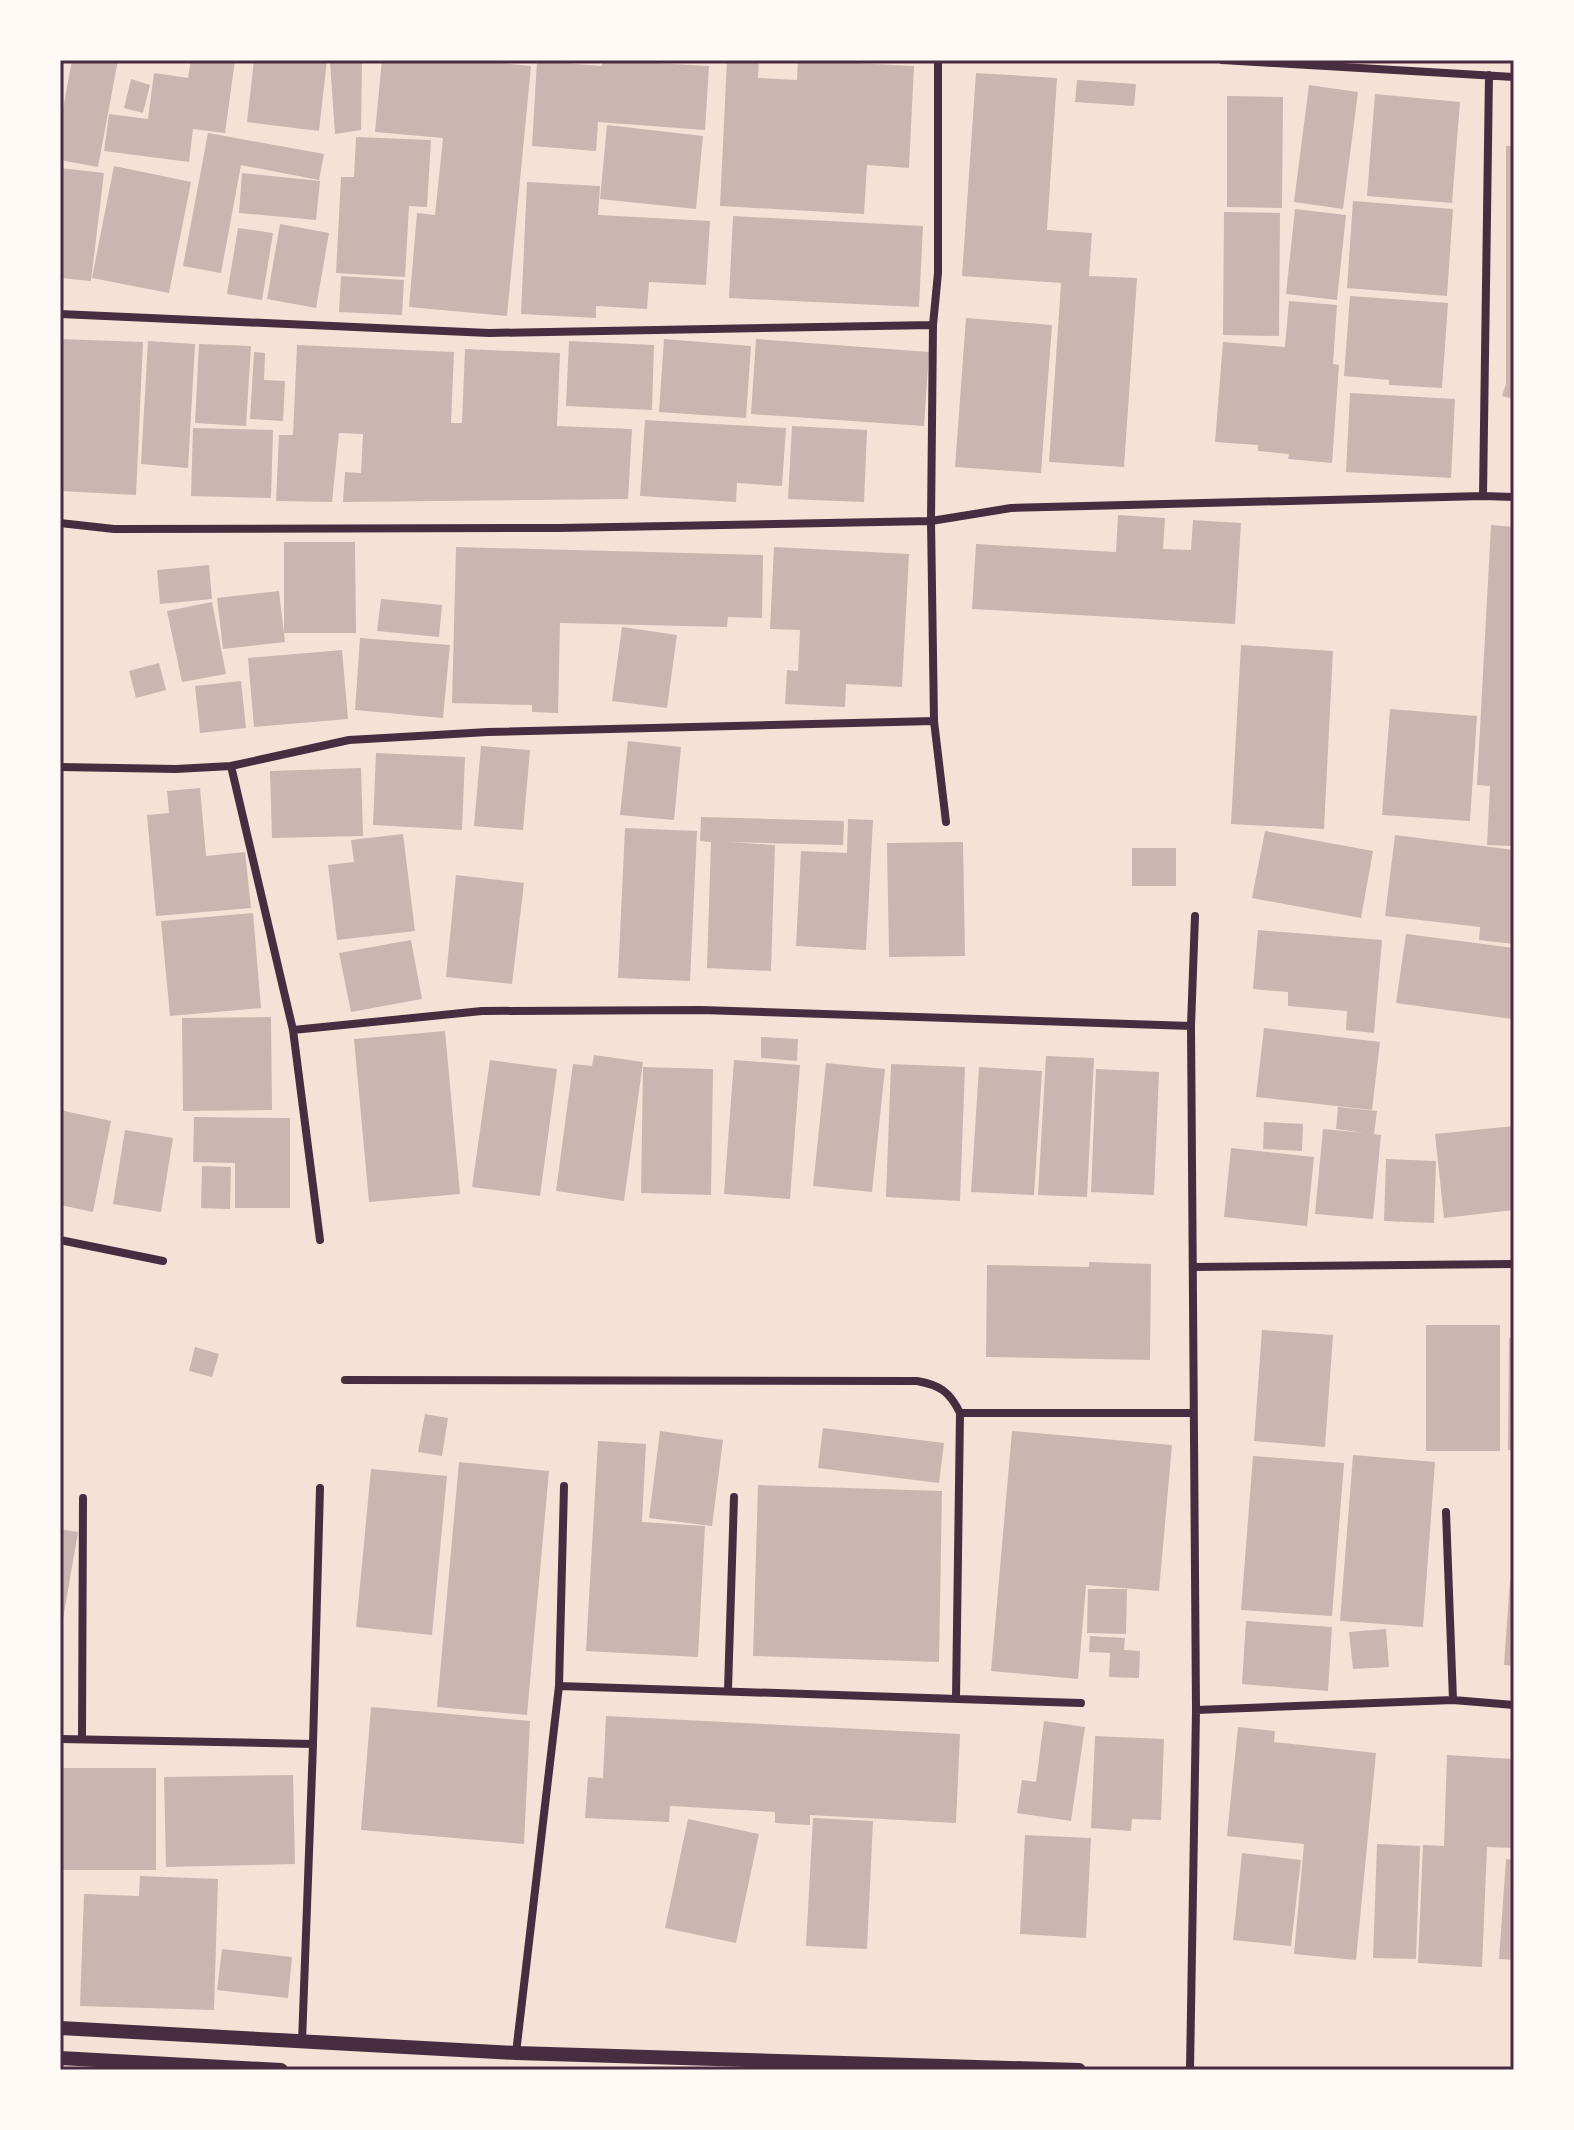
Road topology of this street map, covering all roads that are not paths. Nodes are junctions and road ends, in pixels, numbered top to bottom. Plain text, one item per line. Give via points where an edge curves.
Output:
1 (938, 60) edge
2 (1222, 60) edge
3 (1489, 75) junction
4 (1514, 77) edge
5 (60, 314) edge
6 (933, 325) junction
7 (1483, 496) junction
8 (1514, 497) edge
9 (931, 521) junction
10 (60, 523) edge
11 (934, 721) junction
12 (231, 766) junction
13 (60, 767) edge
14 (946, 822) dead end
15 (1195, 916) dead end
16 (1191, 1026) junction
17 (293, 1030) junction
18 (60, 1240) edge
19 (320, 1240) dead end
20 (163, 1261) dead end
21 (1514, 1264) edge
22 (1193, 1267) junction
23 (345, 1380) dead end
24 (960, 1413) junction
25 (1193, 1413) junction
26 (564, 1486) dead end
27 (320, 1488) dead end
28 (734, 1497) dead end
29 (83, 1498) dead end
30 (1446, 1512) dead end
31 (559, 1686) junction
32 (728, 1690) junction
33 (956, 1698) junction
34 (1453, 1700) junction
35 (1081, 1703) dead end
36 (1514, 1705) edge
37 (1196, 1710) junction
38 (60, 1739) edge
39 (82, 1739) junction
40 (313, 1744) junction
41 (60, 2028) edge
42 (302, 2042) junction
43 (516, 2053) junction
44 (60, 2058) edge
45 (281, 2070) edge
46 (1079, 2070) edge
47 (1190, 2070) edge

1 - 6 street via 938,273
2 - 3 street
3 - 4 street
3 - 7 street
5 - 6 street via 489,333
6 - 9 street
7 - 8 street
7 - 9 street via 1011,508
9 - 10 street via 162,529
9 - 11 street
11 - 12 street via 364,739
11 - 14 street
12 - 13 street
12 - 17 street
15 - 16 street
16 - 17 street via 701,1010 498,1011
16 - 22 street
17 - 19 street
18 - 20 street
21 - 22 street
22 - 25 street
23 - 24 street via 917,1381 944,1389
24 - 25 street
24 - 33 street
25 - 37 street
26 - 31 street
27 - 40 street
28 - 32 street
29 - 39 street
30 - 34 street
31 - 32 street
31 - 43 street
32 - 33 street
33 - 35 street
34 - 36 street
34 - 37 street
37 - 47 street
38 - 39 street
39 - 40 street
40 - 42 street
41 - 42 street
42 - 43 street
43 - 46 street
44 - 45 street

